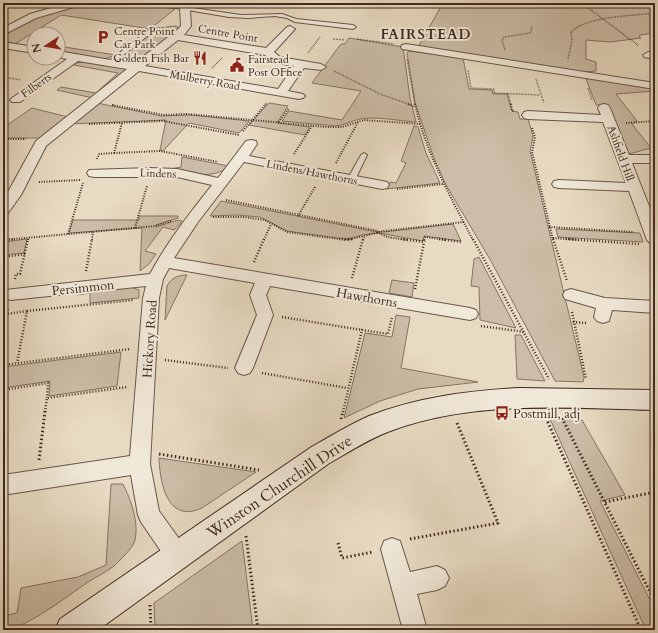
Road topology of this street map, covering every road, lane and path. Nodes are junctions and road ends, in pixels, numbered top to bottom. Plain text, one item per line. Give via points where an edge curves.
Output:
1 (78, 3) edge
2 (149, 3) edge
3 (587, 3) edge
4 (66, 4) edge
5 (185, 9) junction
6 (655, 12) edge
7 (603, 19) junction
8 (353, 27) dead end
9 (531, 27) dead end
10 (290, 29) dead end
11 (153, 30) dead end
12 (3, 32) edge
13 (175, 36) junction
14 (3, 45) edge
15 (233, 46) junction
16 (406, 47) joint
17 (26, 49) edge
18 (66, 55) edge
19 (652, 55) edge
20 (272, 56) junction
21 (76, 57) junction
22 (110, 63) junction
23 (506, 63) junction
24 (301, 64) junction
25 (467, 66) dead end
26 (535, 67) junction
27 (137, 68) junction
28 (321, 68) joint
29 (566, 72) junction
30 (583, 74) junction
31 (201, 79) junction
32 (655, 86) edge
33 (283, 93) junction
34 (540, 95) junction
35 (299, 96) joint
36 (16, 100) dead end
37 (94, 102) junction
38 (415, 107) junction
39 (534, 112) junction
40 (164, 115) junction
41 (608, 117) junction
42 (252, 120) junction
43 (163, 121) junction
44 (359, 121) junction
45 (655, 121) edge
46 (279, 122) junction
47 (122, 123) junction
48 (420, 124) junction
49 (64, 125) junction
50 (312, 126) junction
51 (245, 139) junction
52 (114, 153) junction
53 (364, 155) dead end
54 (221, 157) dead end
55 (241, 158) junction
56 (623, 159) junction
57 (655, 160) edge
58 (286, 167) junction
59 (151, 172) junction
60 (94, 173) joint
61 (326, 175) junction
62 (351, 180) junction
63 (22, 182) junction
64 (222, 183) junction
65 (443, 184) junction
66 (559, 184) dead end
67 (382, 186) joint
68 (634, 187) junction
69 (210, 197) junction
70 (3, 210) edge
71 (298, 216) junction
72 (193, 220) junction
73 (464, 222) junction
74 (271, 224) junction
75 (550, 227) junction
76 (135, 228) junction
77 (384, 231) junction
78 (93, 232) junction
79 (377, 232) junction
80 (68, 234) junction
81 (364, 236) junction
82 (654, 237) edge
83 (553, 238) junction
84 (3, 240) edge
85 (424, 242) junction
86 (462, 242) dead end
87 (639, 244) dead end
88 (25, 254) dead end
89 (3, 257) edge
90 (164, 262) junction
91 (247, 277) junction
92 (155, 279) junction
93 (265, 279) junction
94 (83, 287) junction
95 (11, 294) dead end
96 (348, 294) junction
97 (571, 295) junction
98 (151, 298) junction
99 (396, 302) junction
100 (412, 305) junction
101 (655, 307) edge
102 (3, 311) edge
103 (8, 311) dead end
104 (26, 311) dead end
105 (470, 314) joint
106 (265, 315) junction
107 (362, 330) junction
108 (525, 332) junction
109 (148, 346) junction
110 (3, 365) edge
111 (244, 368) dead end
112 (145, 383) junction
113 (3, 390) edge
114 (47, 398) junction
115 (591, 399) junction
116 (655, 400) edge
117 (550, 407) junction
118 (456, 421) dead end
119 (340, 423) dead end
120 (141, 458) junction
121 (264, 471) dead end
122 (36, 480) junction
123 (3, 485) edge
124 (655, 492) edge
125 (605, 502) junction
126 (245, 534) dead end
127 (338, 543) dead end
128 (392, 549) junction
129 (177, 555) junction
130 (437, 578) dead end
131 (402, 585) junction
132 (149, 601) dead end
133 (655, 602) edge
134 (71, 630) edge
135 (151, 630) edge
136 (258, 630) edge
137 (415, 630) edge
138 (641, 630) edge

1 - 4 street
2 - 5 lane
3 - 7 path via 587,7
4 - 12 street via 33,16
5 - 8 lane via 249,17 288,15 295,20
5 - 13 street via 186,26
6 - 7 path
7 - 19 path
7 - 29 path via 577,26 571,32
9 - 23 path via 530,33 504,37 503,47 508,56
10 - 20 street, Centre Point
11 - 22 lane
13 - 15 street, Centre Point
13 - 27 street
14 - 17 street
15 - 20 street, Centre Point
15 - 31 path
16 - 23 street
16 - 38 path
18 - 21 street, Mulberry Road
20 - 24 street
21 - 22 street, Mulberry Road
21 - 36 street, Filberts
22 - 27 street, Mulberry Road
23 - 26 street
24 - 28 street
24 - 33 street
25 - 34 path via 470,88 494,89 494,93
26 - 29 street
26 - 34 path
27 - 31 street, Mulberry Road
27 - 37 street
28 - 38 path via 339,73 380,94
29 - 30 street
30 - 32 street
30 - 41 path via 594,106
31 - 33 street, Mulberry Road
33 - 35 street, Mulberry Road
33 - 42 path via 268,102
34 - 39 path via 545,104
35 - 46 path
37 - 40 path
37 - 49 street
38 - 48 path
39 - 41 street, Ashfield Hill
39 - 75 path via 535,137 532,152
40 - 42 path via 187,114
40 - 43 path
41 - 45 path
41 - 56 street, Ashfield Hill
42 - 46 path
42 - 51 path
43 - 47 path
43 - 51 path
44 - 48 path
44 - 50 path via 336,127
44 - 61 path
46 - 50 path
47 - 49 path
47 - 52 path
48 - 65 path
49 - 63 street via 34,154
50 - 58 path
51 - 51 path via 234,141
51 - 55 street, Hickory Road
52 - 54 path via 160,151 217,163
52 - 60 path via 99,154
53 - 62 lane
55 - 58 street, Lindens/Hawthorns
55 - 64 street, Hickory Road
56 - 57 street
56 - 68 street, Ashfield Hill
58 - 61 street, Lindens/Hawthorns
59 - 60 street, Lindens
59 - 64 street, Lindens via 177,173
59 - 76 path
61 - 62 street, Lindens/Hawthorns
61 - 71 path
62 - 67 street, Lindens/Hawthorns
63 - 70 street
63 - 80 path via 84,180
64 - 69 street, Hickory Road
65 - 67 path via 384,191
65 - 73 path
66 - 68 street, Ashfield Hill via 574,179
68 - 82 street, Ashfield Hill
69 - 71 path
69 - 72 street, Hickory Road
71 - 77 path
72 - 74 path via 244,217 265,220
72 - 76 path via 180,218 155,226
72 - 90 street, Hickory Road
73 - 77 path
73 - 108 path
74 - 81 path via 287,232 341,240
74 - 91 path
75 - 82 path
75 - 83 path
76 - 78 path
77 - 79 path
78 - 80 path
78 - 94 path
79 - 81 path
79 - 85 path
80 - 84 path
81 - 96 path
83 - 87 path
83 - 97 path
85 - 86 path via 425,237
85 - 100 path
88 - 89 path
90 - 91 street, Hawthorns
90 - 92 street, Hickory Road
91 - 93 street, Hawthorns
92 - 94 street, Persimmon
92 - 98 street, Hickory Road
93 - 96 street, Hawthorns
93 - 106 street via 258,295
94 - 95 street, Persimmon
96 - 99 street, Hawthorns
97 - 101 street via 604,310
97 - 115 path via 573,322
98 - 104 path
98 - 109 street, Hickory Road
99 - 100 street, Hawthorns
99 - 107 path via 388,334
100 - 105 street, Hawthorns
102 - 103 path
105 - 108 path via 478,325
106 - 107 path
106 - 111 street
107 - 119 path
108 - 117 path via 552,384 545,384
109 - 110 path
109 - 112 street, Hickory Road
112 - 114 path
112 - 120 street, Hickory Road
113 - 114 path via 48,383
114 - 122 path
115 - 116 street, Winston Churchill Drive
115 - 117 street, Winston Churchill Drive
117 - 125 path via 562,418
117 - 129 street, Winston Churchill Drive via 475,400 440,406 387,421 358,433 319,456
117 - 138 path via 545,415
118 - 128 path via 498,523 398,541 400,547
120 - 121 path
120 - 122 street
120 - 129 street, Hickory Road via 149,515
122 - 123 street
124 - 125 path
125 - 133 path
126 - 136 path
127 - 128 path via 342,558
128 - 131 street
129 - 134 street, Winston Churchill Drive
130 - 131 street
131 - 137 street
132 - 135 path

